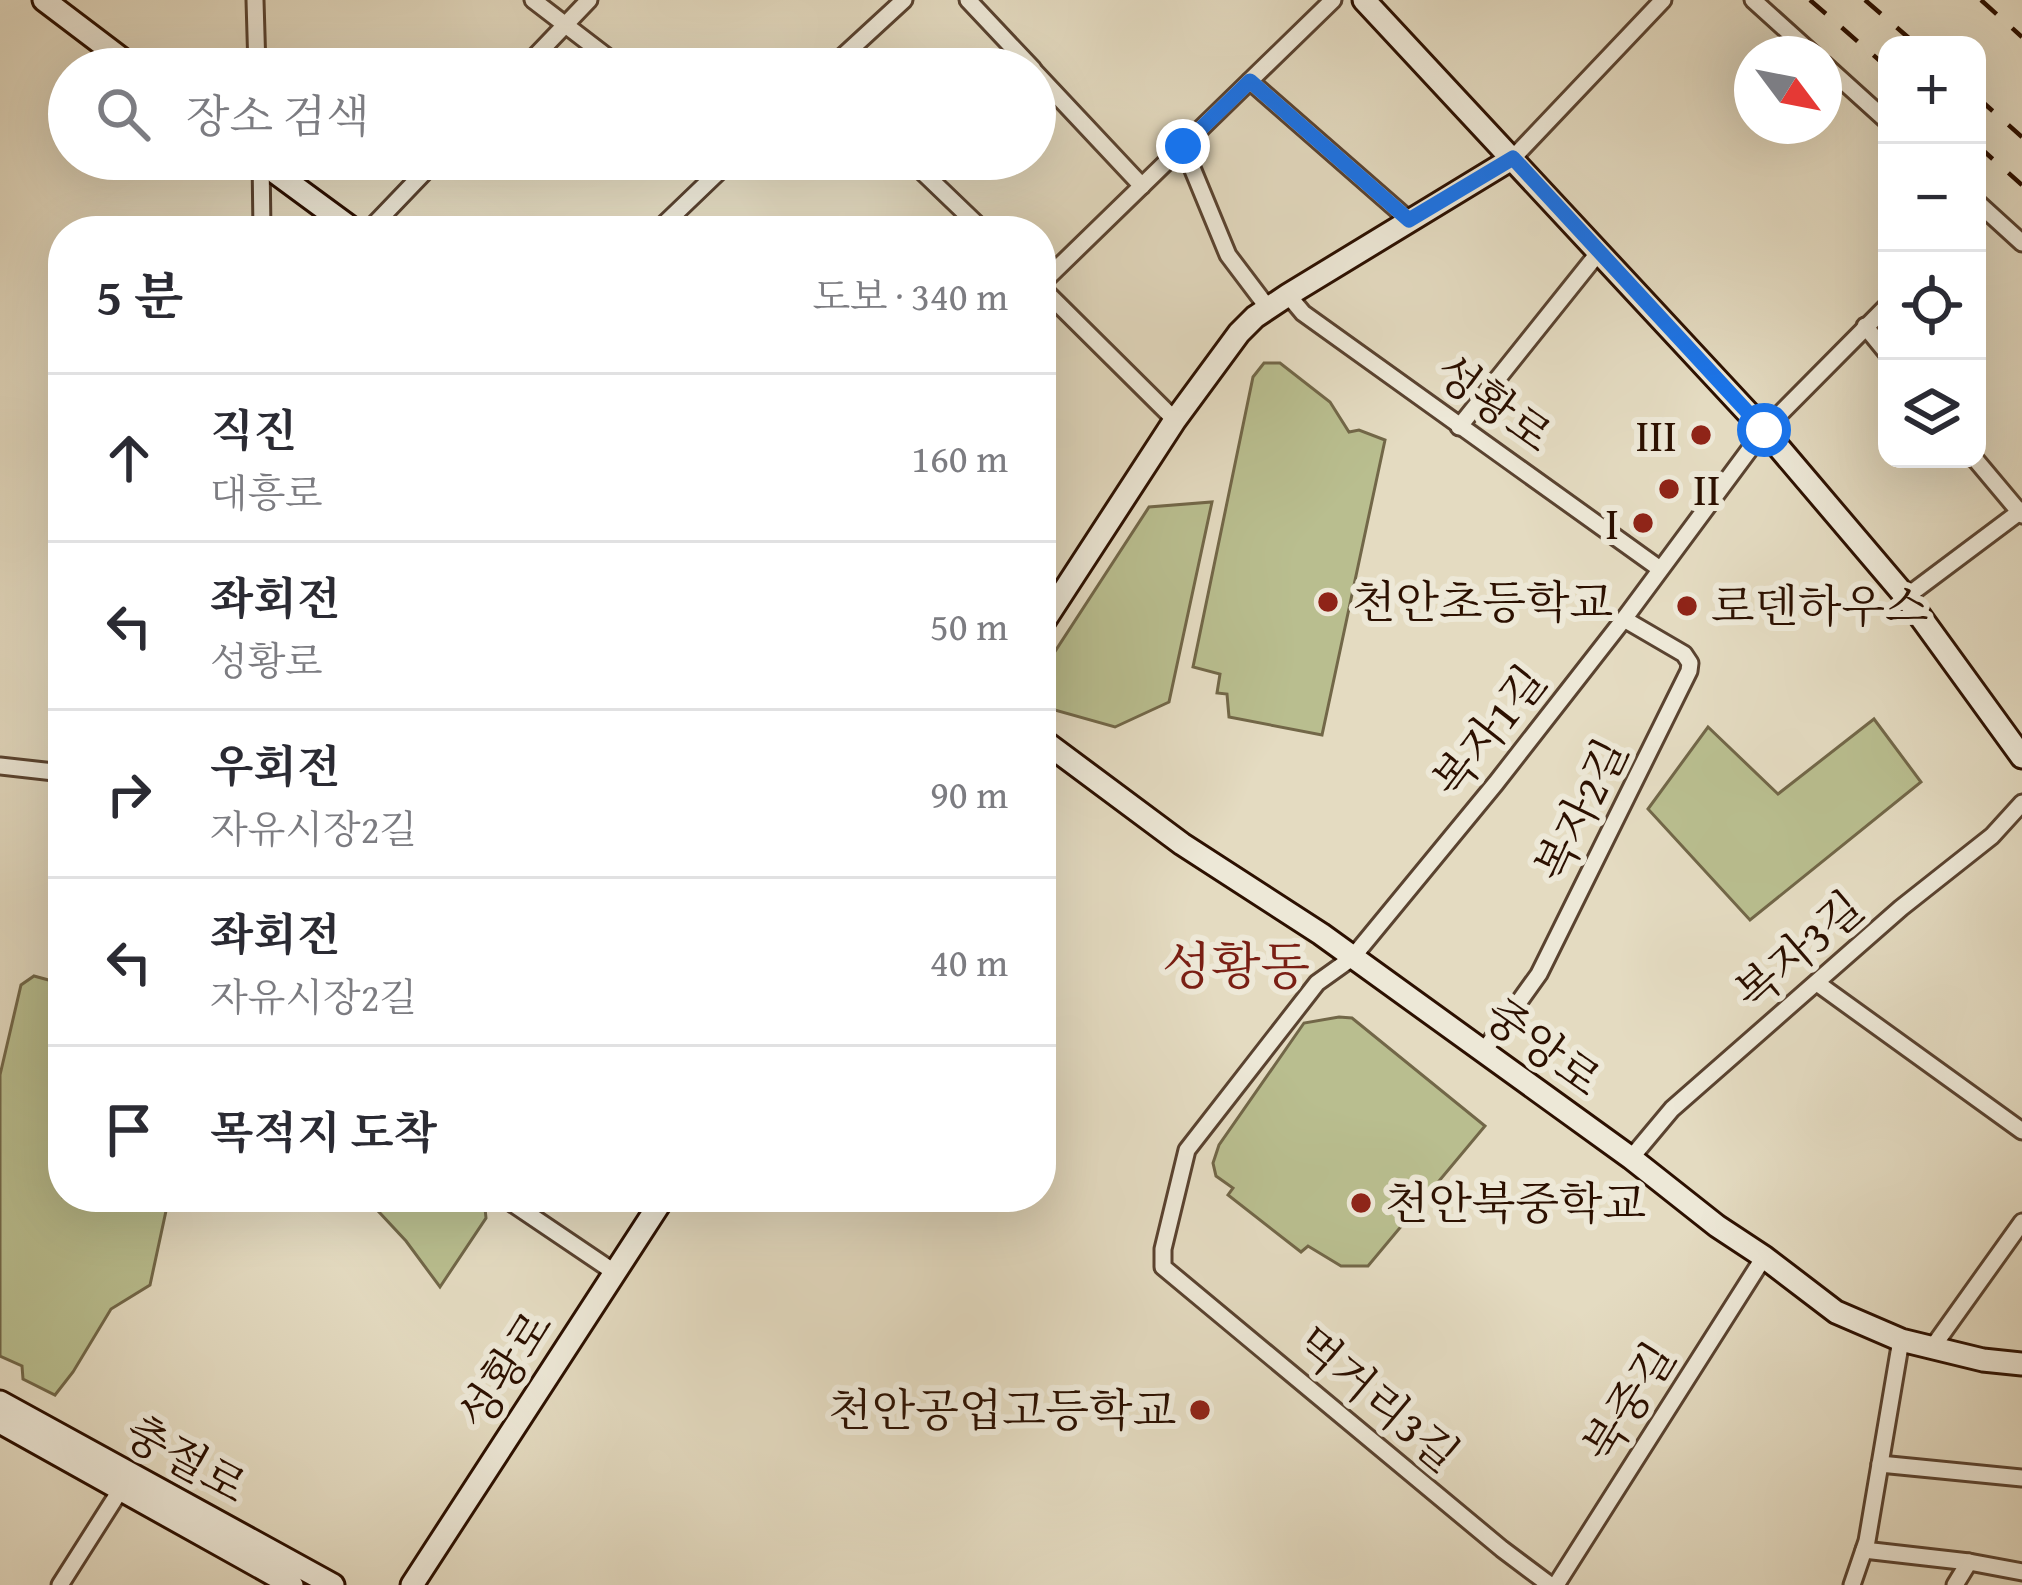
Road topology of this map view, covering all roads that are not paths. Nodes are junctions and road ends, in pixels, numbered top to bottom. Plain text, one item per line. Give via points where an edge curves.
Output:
1 (44, 0) edge
2 (255, 0) edge
3 (533, 0) edge
4 (589, 0) edge
5 (904, 0) edge
6 (968, 0) edge
7 (1333, 0) edge
8 (1364, 0) edge
9 (1663, 0) edge
10 (1753, 0) edge
11 (885, 6) edge
12 (565, 25) junction
13 (1793, 36) edge
14 (107, 48) edge
15 (256, 48) edge
16 (543, 48) edge
17 (595, 48) edge
18 (848, 48) edge
19 (1013, 48) edge
20 (1842, 80) edge
21 (1250, 81) junction
22 (1056, 94) edge
23 (1878, 113) edge
24 (1183, 146) junction
25 (1513, 158) junction
26 (261, 180) edge
27 (287, 180) edge
28 (417, 180) edge
29 (710, 180) edge
30 (931, 180) edge
31 (1142, 186) junction
32 (262, 216) edge
33 (335, 216) edge
34 (382, 216) edge
35 (673, 216) edge
36 (968, 216) edge
37 (1986, 217) edge
38 (1409, 220) junction
39 (2022, 243) edge
40 (1599, 252) junction
41 (1056, 270) edge
42 (1288, 295) junction
43 (1056, 300) edge
44 (1268, 308) junction
45 (1878, 314) edge
46 (1865, 326) junction
47 (1878, 342) edge
48 (1175, 420) junction
49 (1459, 428) junction
50 (1764, 430) junction
51 (1984, 468) edge
52 (2021, 513) edge
53 (1660, 569) junction
54 (1906, 597) junction
55 (1056, 603) edge
56 (1624, 619) junction
57 (1056, 750) edge
58 (2022, 757) edge
59 (0, 766) edge
60 (48, 771) edge
61 (2022, 803) edge
62 (1352, 958) junction
63 (1817, 983) junction
64 (1484, 1052) junction
65 (2022, 1131) edge
66 (1631, 1158) junction
67 (524, 1212) edge
68 (654, 1212) edge
69 (2022, 1222) edge
70 (1764, 1257) junction
71 (1163, 1267) joint
72 (614, 1272) junction
73 (1901, 1340) junction
74 (1932, 1348) junction
75 (2022, 1364) edge
76 (0, 1402) edge
77 (0, 1422) edge
78 (1880, 1464) junction
79 (2022, 1478) edge
80 (122, 1489) junction
81 (1864, 1550) junction
82 (1970, 1562) junction
83 (2022, 1572) edge
84 (60, 1585) edge
85 (292, 1585) edge
86 (334, 1585) edge
87 (412, 1585) edge
88 (1553, 1585) edge
89 (1852, 1585) edge
90 (1954, 1585) edge

1 - 14 street
2 - 15 street
3 - 12 street
4 - 12 street
5 - 11 street
6 - 19 street
7 - 21 street
8 - 25 street
9 - 25 street
10 - 13 street
11 - 18 street
12 - 16 street
12 - 17 street
20 - 23 street
21 - 24 street
21 - 38 street
22 - 31 street
24 - 31 street
24 - 44 street via 1228,255
25 - 38 street
25 - 40 street
26 - 32 street
27 - 33 street
28 - 34 street
29 - 35 street
30 - 36 street
31 - 41 street
37 - 39 street
38 - 42 street
40 - 49 street
40 - 50 street
42 - 44 street
42 - 49 street, 성황로
43 - 48 street
44 - 48 street via 1239,333
45 - 46 street, 복자1길
46 - 47 street
46 - 50 street, 복자1길
48 - 55 street
49 - 53 street, 성황로
50 - 53 street, 복자1길
50 - 54 street
51 - 52 street
52 - 54 street
53 - 56 street, 복자1길
54 - 58 street
56 - 62 street, 복자1길
56 - 64 street, 복자2길 via 1684,654 1690,671 1539,974
57 - 62 street, 중앙로
59 - 60 street
61 - 63 street, 복자3길
62 - 64 street, 중앙로
62 - 71 street, 복자1길 via 1318,983 1187,1150
63 - 65 street
63 - 66 street, 복자3길 via 1672,1109
64 - 66 street, 중앙로
66 - 70 street, 중앙로
67 - 72 street
68 - 72 street, 성황로
69 - 74 street
70 - 73 street, 중앙로 via 1836,1312
70 - 88 street, 북중길
71 - 88 street, 먹거리3길
72 - 87 street, 성황로
73 - 74 street, 중앙로
73 - 78 street
74 - 75 street, 중앙로
76 - 86 street, 충절로
77 - 80 street, 충절로
78 - 79 street
78 - 81 street
80 - 84 street
80 - 85 street, 충절로
81 - 82 street
81 - 89 street
82 - 83 street
82 - 90 street

